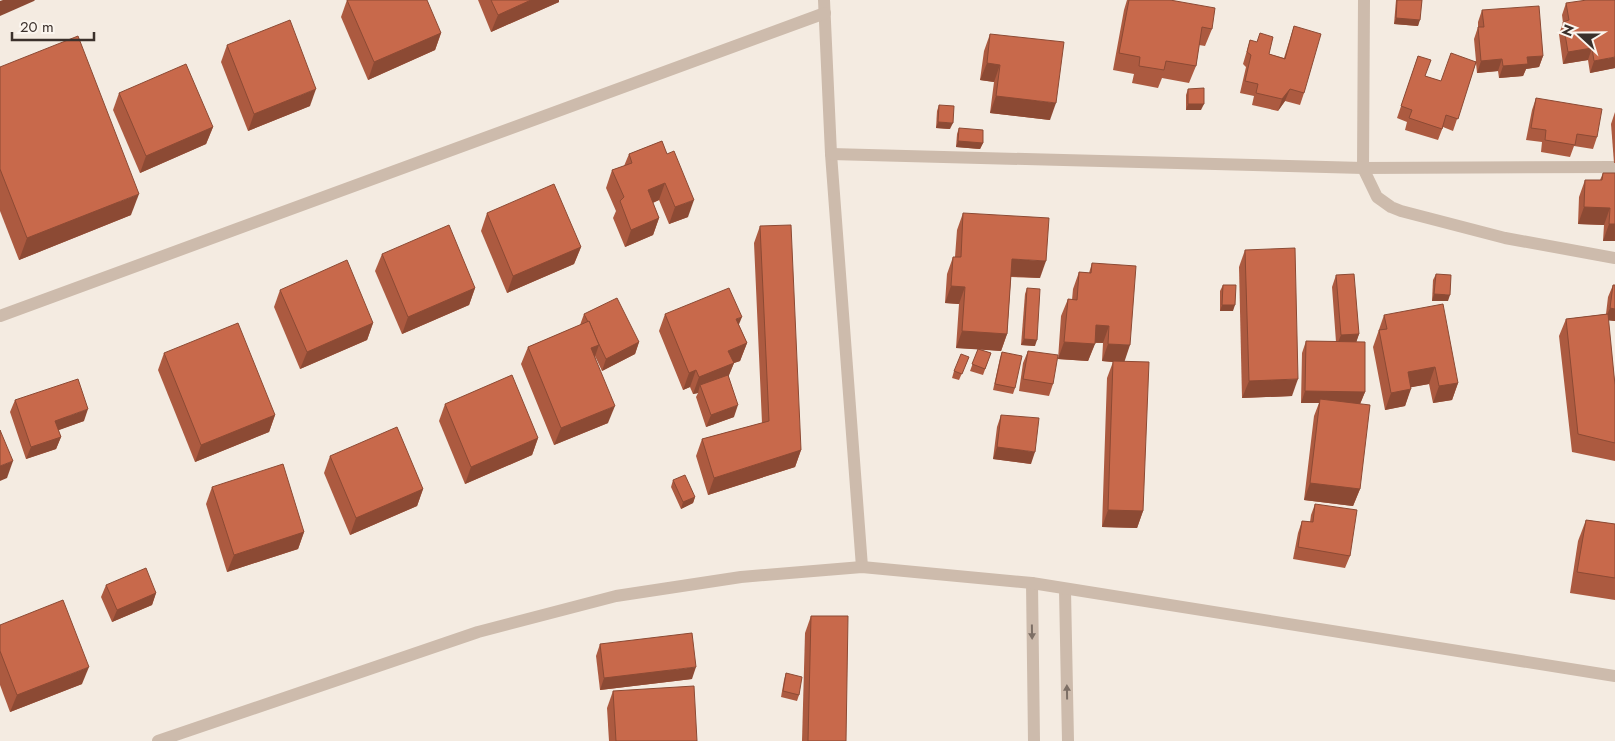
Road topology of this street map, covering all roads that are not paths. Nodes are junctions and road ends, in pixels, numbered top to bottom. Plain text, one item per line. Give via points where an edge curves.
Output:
1 (824, 0) edge
2 (1364, 0) edge
3 (824, 14) junction
4 (831, 154) junction
5 (1615, 167) edge
6 (1363, 168) junction
7 (1615, 258) edge
8 (0, 316) edge
9 (862, 567) junction
10 (1032, 583) junction
11 (1065, 590) junction
12 (1615, 676) edge
13 (158, 741) edge
14 (1034, 741) edge
15 (1068, 741) edge

1 - 3 street
2 - 6 street
3 - 4 street
3 - 8 street
4 - 6 street
4 - 9 street
5 - 6 street
6 - 7 street via 1378,197 1401,211 1505,238
9 - 10 street
9 - 13 street via 741,577 616,596 478,632
10 - 11 street
10 -> 14 street
11 - 12 street
15 -> 11 street

